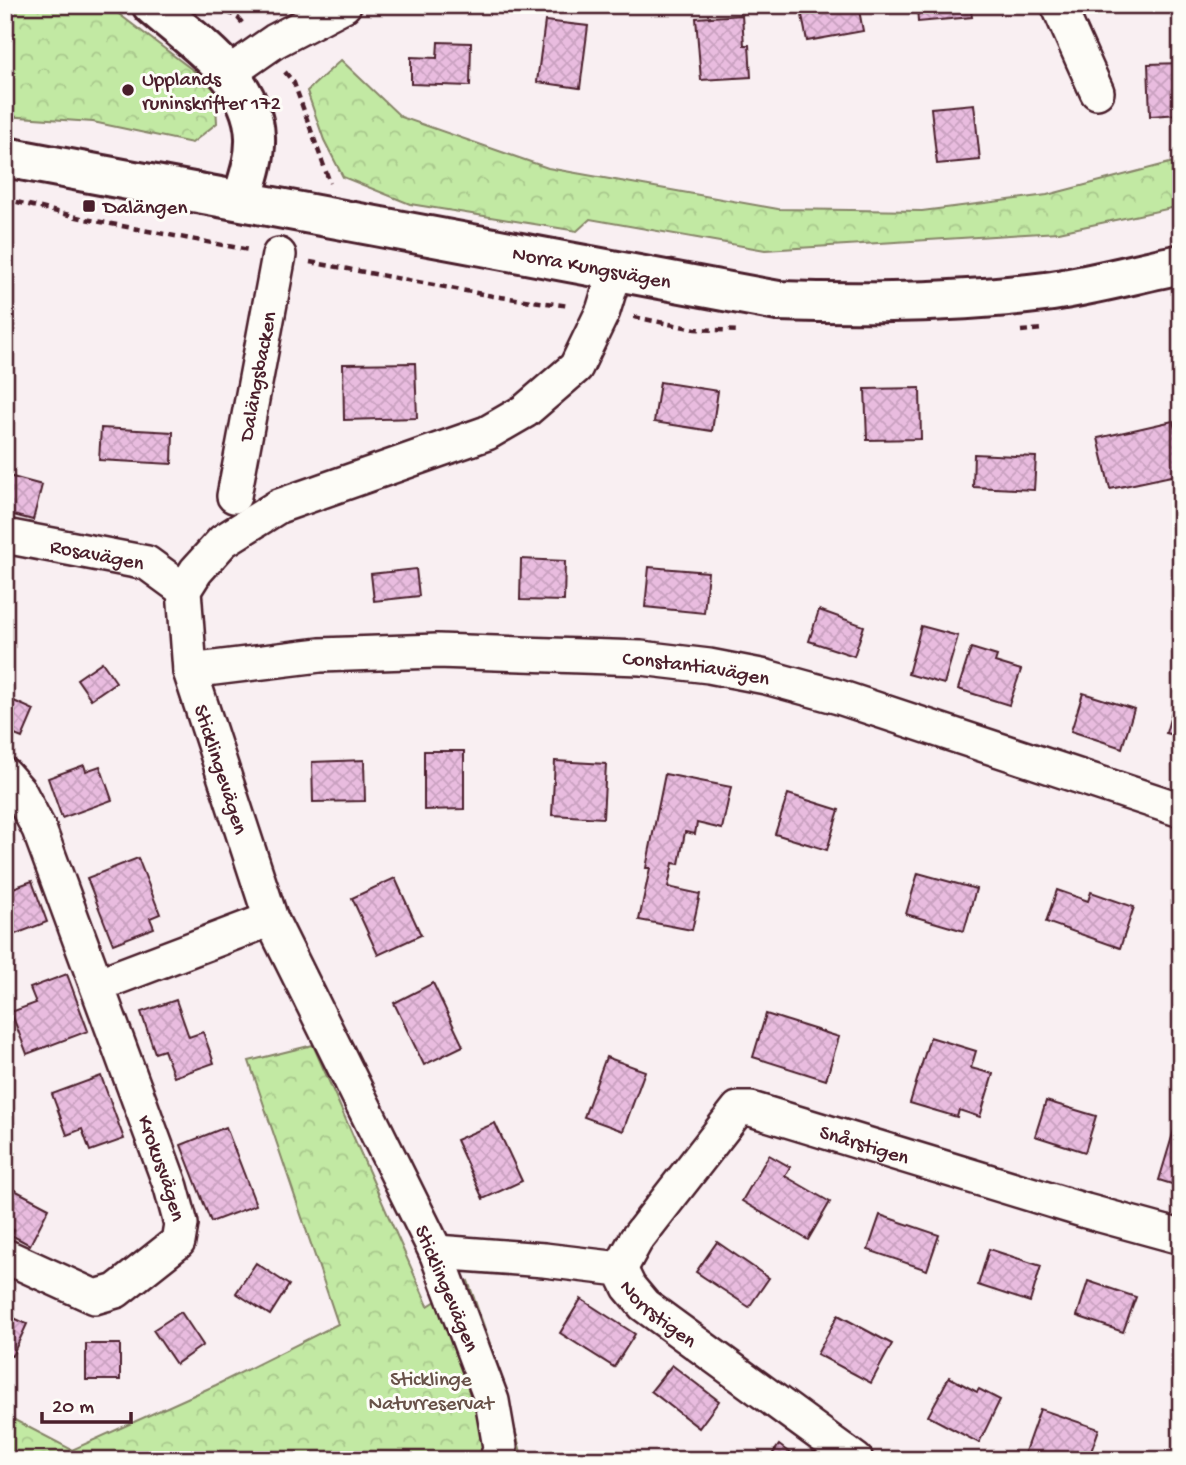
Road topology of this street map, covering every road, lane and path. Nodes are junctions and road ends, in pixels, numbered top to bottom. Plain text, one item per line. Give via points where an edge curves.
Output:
1 (152, 5) edge
2 (217, 5) edge
3 (345, 5) edge
4 (1058, 5) edge
5 (265, 48) junction
6 (229, 73) junction
7 (1097, 92) dead end
8 (5, 157) edge
9 (242, 200) junction
10 (323, 216) junction
11 (279, 256) dead end
12 (316, 263) dead end
13 (1181, 264) edge
14 (615, 272) junction
15 (234, 496) dead end
16 (5, 536) edge
17 (184, 590) junction
18 (190, 671) junction
19 (5, 775) edge
20 (1181, 810) edge
21 (271, 919) junction
22 (97, 985) junction
23 (1181, 1237) edge
24 (436, 1252) junction
25 (5, 1256) edge
26 (620, 1269) junction
27 (497, 1460) edge
28 (856, 1460) edge

1 - 6 main road
2 - 5 path via 239,19
3 - 5 street
4 - 7 street
5 - 6 street
5 - 10 path via 294,83 331,180
6 - 9 main road via 244,94 255,137
8 - 9 main road, Norra Kungsvägen
9 - 10 main road, Norra Kungsvägen
10 - 12 path
10 - 14 main road, Norra Kungsvägen
11 - 15 street, Dalängsbacken
13 - 14 main road, Norra Kungsvägen via 1048,292 873,304 778,301
14 - 17 street via 603,311 576,368 525,411 487,433 279,506 223,541
16 - 17 street, Rosavägen via 146,564
17 - 18 street, Sticklingevägen
18 - 20 street, Constantiavägen via 320,655 437,651 641,658 709,666 839,697
18 - 21 street, Sticklingevägen
19 - 22 street, Krokusvägen via 39,829
21 - 22 street
21 - 24 street, Sticklingevägen
22 - 25 street, Krokusvägen via 171,1187 181,1224 178,1241 116,1291 95,1297
23 - 26 street, Snårstigen via 751,1108 738,1109 636,1240
24 - 26 street, Norrstigen
24 - 27 street, Sticklingevägen via 492,1401
26 - 28 street, Norrstigen via 644,1304

